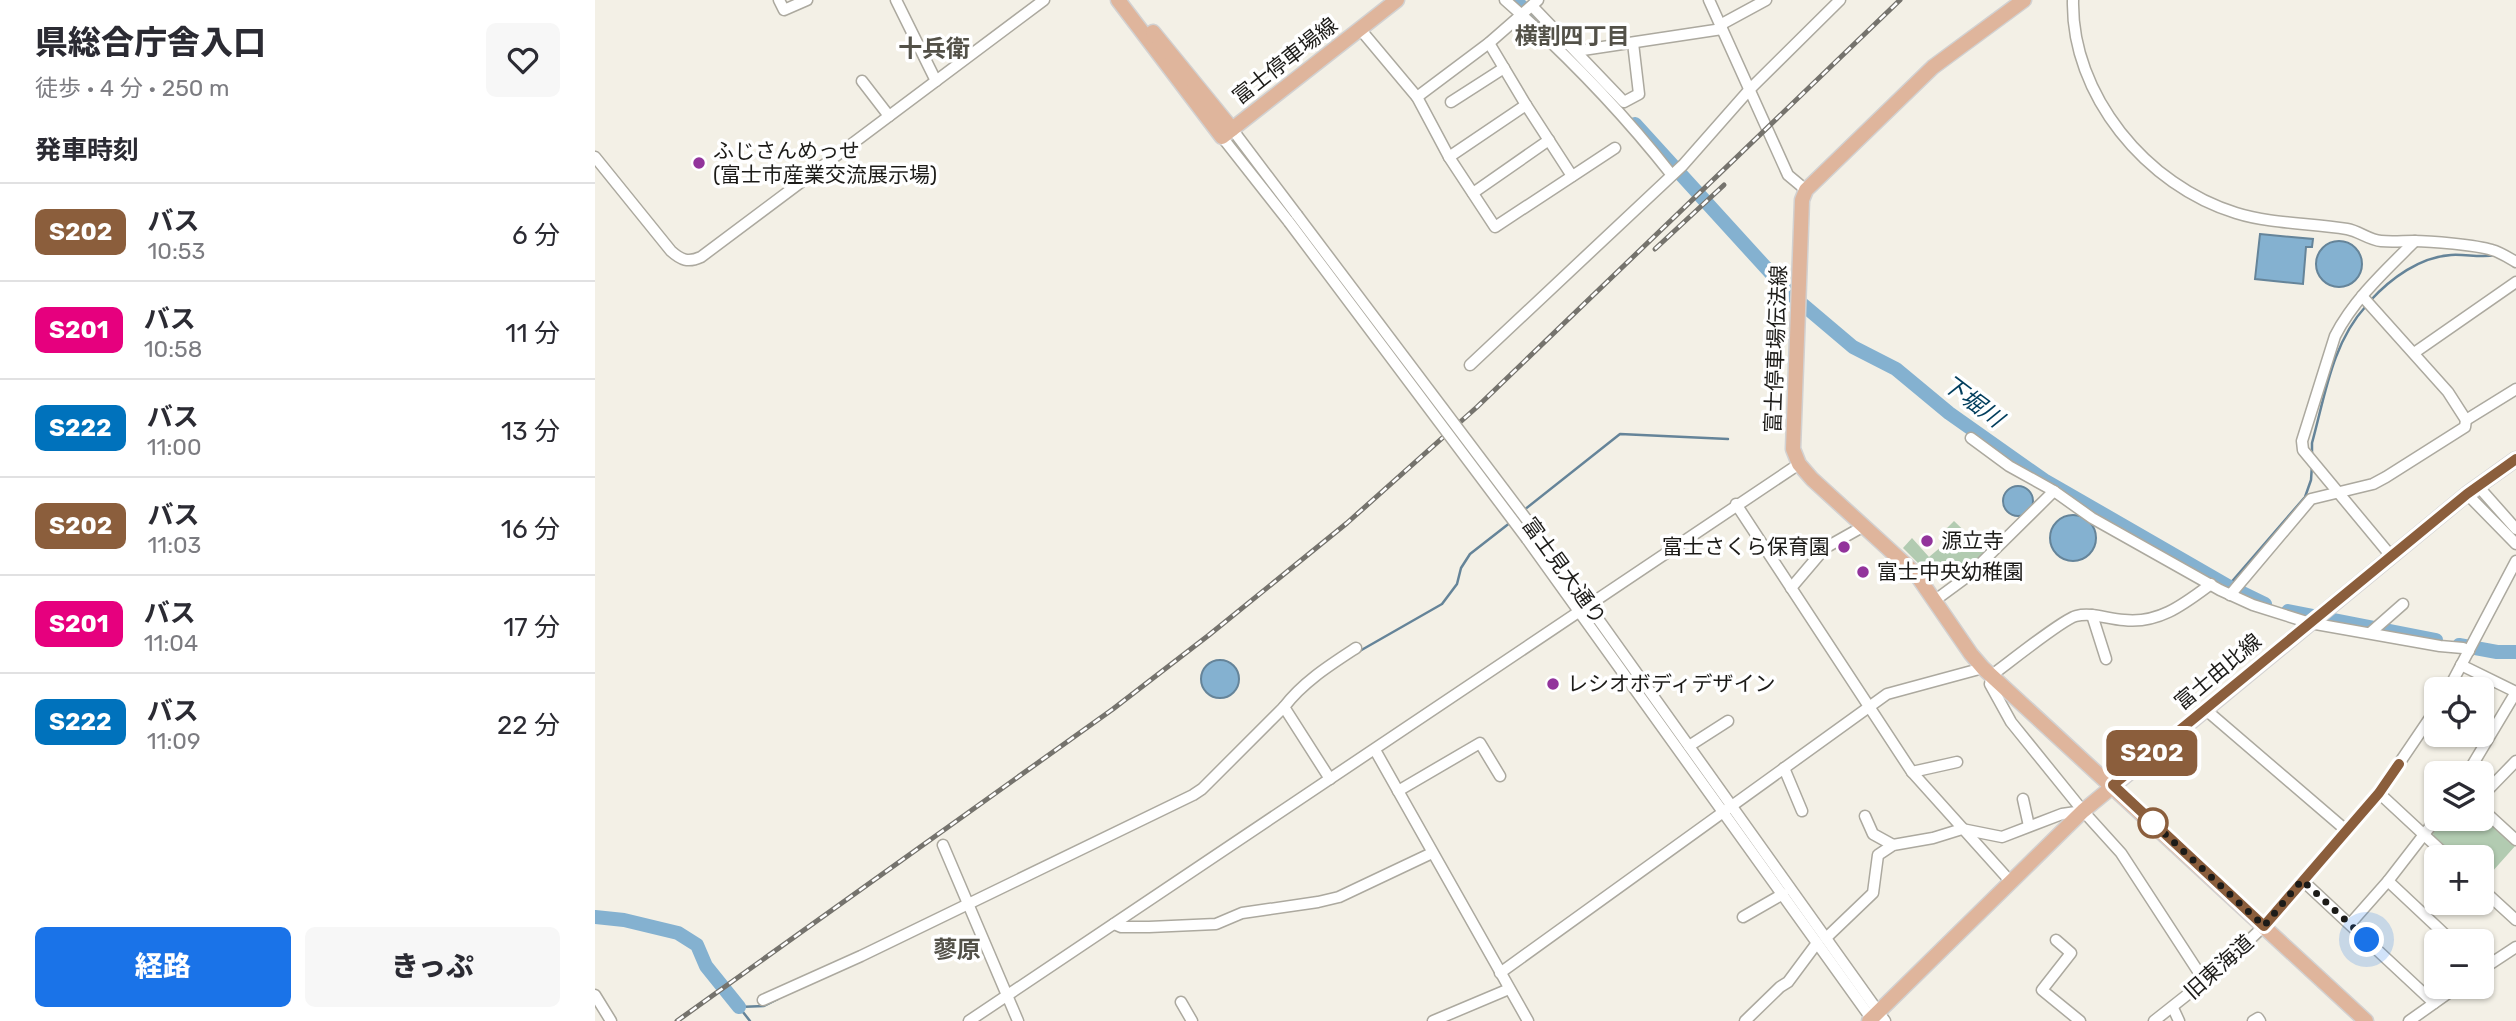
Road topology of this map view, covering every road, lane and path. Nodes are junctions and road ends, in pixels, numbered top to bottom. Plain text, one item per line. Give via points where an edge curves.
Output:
1 (779, 0) edge
2 (807, 0) edge
3 (896, 0) edge
4 (1044, 0) edge
5 (1118, 0) edge
6 (1129, 0) edge
7 (1397, 0) edge
8 (1505, 0) edge
9 (1709, 0) edge
10 (1766, 0) edge
11 (1840, 0) edge
12 (2024, 0) edge
13 (2073, 0) edge
14 (1535, 3) edge
15 (1522, 15) junction
16 (1721, 27) junction
17 (1360, 29) junction
18 (1489, 43) junction
19 (1633, 43) junction
20 (1576, 51) junction
21 (1504, 68) junction
22 (936, 80) junction
23 (862, 81) dead end
24 (1750, 89) junction
25 (1417, 97) junction
26 (1451, 102) dead end
27 (1526, 105) junction
28 (889, 116) junction
29 (1227, 133) junction
30 (1549, 140) junction
31 (1615, 148) dead end
32 (595, 157) edge
33 (1449, 157) junction
34 (1672, 174) junction
35 (1572, 176) junction
36 (1806, 190) junction
37 (1473, 193) junction
38 (2415, 241) junction
39 (2505, 254) edge
40 (2516, 282) edge
41 (2366, 300) junction
42 (2414, 353) junction
43 (1470, 365) dead end
44 (2516, 389) edge
45 (2466, 421) junction
46 (1971, 438) dead end
47 (2516, 459) edge
48 (1799, 464) junction
49 (2472, 489) junction
50 (2054, 491) junction
51 (2340, 494) junction
52 (1736, 504) junction
53 (1864, 526) junction
54 (2516, 529) edge
55 (2516, 544) edge
56 (2391, 556) junction
57 (2516, 561) edge
58 (2211, 584) junction
59 (1791, 588) junction
60 (2230, 595) junction
61 (1934, 601) junction
62 (2403, 604) dead end
63 (1583, 608) junction
64 (2092, 615) junction
65 (2310, 623) junction
66 (2369, 633) junction
67 (1356, 648) dead end
68 (2470, 648) junction
69 (2106, 659) dead end
70 (2461, 665) junction
71 (1988, 672) junction
72 (2455, 677) edge
73 (2516, 692) edge
74 (1284, 707) junction
75 (1870, 707) junction
76 (2206, 710) junction
77 (1728, 721) dead end
78 (2424, 727) edge
79 (1689, 746) junction
80 (1375, 750) junction
81 (2475, 761) edge
82 (2516, 761) edge
83 (1957, 762) dead end
84 (1784, 768) junction
85 (1912, 772) junction
86 (1500, 776) dead end
87 (1330, 779) junction
88 (2494, 784) edge
89 (2113, 785) junction
90 (1398, 791) junction
91 (2379, 793) junction
92 (2023, 799) dead end
93 (1727, 809) junction
94 (1802, 811) dead end
95 (2083, 811) junction
96 (1865, 816) dead end
97 (2494, 820) edge
98 (2029, 825) junction
99 (1962, 829) junction
100 (2347, 831) junction
101 (2428, 831) edge
102 (2425, 835) junction
103 (2516, 840) edge
104 (943, 845) dead end
105 (1893, 845) junction
106 (2435, 845) edge
107 (1432, 853) junction
108 (2302, 880) junction
109 (2010, 881) junction
110 (2388, 881) junction
111 (1783, 894) junction
112 (2494, 900) edge
113 (967, 904) junction
114 (1742, 917) dead end
115 (2516, 920) edge
116 (1114, 924) junction
117 (2350, 924) junction
118 (2264, 926) junction
119 (2439, 929) edge
120 (1822, 940) junction
121 (2056, 940) dead end
122 (2516, 947) edge
123 (2494, 961) edge
124 (1500, 973) junction
125 (2205, 982) junction
126 (1509, 989) junction
127 (595, 995) edge
128 (1007, 996) junction
129 (2440, 999) edge
130 (763, 1000) dead end
131 (1181, 1002) dead end
132 (2434, 1003) junction
133 (2173, 1008) junction
134 (1876, 1019) edge
135 (611, 1021) edge
136 (969, 1021) edge
137 (1018, 1021) edge
138 (1192, 1021) edge
139 (1433, 1021) edge
140 (1528, 1021) edge
141 (1745, 1021) edge
142 (2080, 1021) edge
143 (2154, 1021) edge
144 (2179, 1021) edge
145 (2253, 1021) edge
146 (2260, 1021) edge
147 (2366, 1021) edge
148 (2409, 1021) edge

1 - 2 street via 784,10
3 - 22 street
4 - 22 street
5 - 29 main road
6 - 29 main road, 富士停車場線
7 - 17 main road, 富士停車場線
8 - 15 street
9 - 16 street
10 - 16 street
11 - 24 street
12 - 36 main road via 1933,67
13 - 38 street via 2072,19 2083,62 2102,106 2115,126 2187,191 2249,216 2351,230 2379,242
14 - 15 street
14 - 20 street
15 - 18 street
15 - 34 street
16 - 19 street
16 - 24 street
17 - 25 street
17 - 29 main road, 富士停車場線
18 - 21 street
18 - 25 street
19 - 20 street
19 - 20 street via 1639,94 1624,102
21 - 26 street
21 - 27 street
22 - 28 street
23 - 28 street
24 - 34 street
24 - 36 street via 1788,175
25 - 33 street
27 - 30 street
27 - 33 street
28 - 32 street via 692,261 671,251
29 - 63 street, 富士見大通り, bridge
30 - 35 street
30 - 37 street
31 - 35 street
33 - 37 street
34 - 43 street
35 - 37 street via 1495,227
36 - 48 main road, 富士停車場伝法線 via 1802,200 1794,449
38 - 39 street
38 - 41 street
40 - 42 street
41 - 42 street
41 - 51 street via 2342,322 2335,336 2302,441 2303,450
42 - 45 street
44 - 45 street
45 - 51 street via 2465,427 2386,477
46 - 50 street
47 - 49 main road, 富士由比線
48 - 52 street
48 - 53 main road
49 - 54 street
49 - 55 street
49 - 56 main road, 富士由比線
50 - 58 street via 2092,518
50 - 61 street via 1968,576
51 - 56 street
51 - 60 street via 2311,499
52 - 59 street
52 - 63 street
53 - 59 street via 1825,548
53 - 61 main road via 1916,574
56 - 65 main road, 富士由比線
57 - 68 street
58 - 60 street
58 - 64 street via 2183,606 2145,620
59 - 75 street
60 - 65 street
61 - 71 main road
62 - 66 street
63 - 79 street, 富士見大通り
63 - 80 street
63 - 93 street, 富士見大通り
64 - 69 street
64 - 71 street via 2073,617
65 - 66 street
65 - 76 main road, 富士由比線
66 - 68 street
67 - 74 street via 1323,669
68 - 70 street
70 - 72 street
70 - 73 street
71 - 75 street via 1887,694
71 - 89 main road
71 - 95 street via 2011,722
73 - 81 street
74 - 87 street
74 - 113 street via 1193,795
75 - 84 street
75 - 85 street
76 - 89 main road, 富士由比線
76 - 100 street
77 - 79 street
78 - 91 street, 旧東海道
79 - 93 street, 富士見大通り
80 - 87 street
80 - 90 street
82 - 88 street
83 - 85 street
84 - 93 street
84 - 94 street
85 - 99 street
86 - 90 street via 1480,743
87 - 116 street
89 - 95 main road, 富士由比線
89 - 118 main road
90 - 107 street
91 - 100 street, 旧東海道
91 - 102 street
92 - 98 street
93 - 111 street, 富士見大通り
93 - 120 street, 富士見大通り
93 - 124 street
95 - 98 street
95 - 109 main road, 富士由比線
95 - 125 street via 2121,853
96 - 105 street via 1873,834
97 - 103 street
98 - 99 street via 2002,837
99 - 105 street
99 - 109 street
100 - 108 street, 旧東海道
101 - 102 street
102 - 106 street
102 - 110 street
104 - 113 street
105 - 120 street via 1878,855 1873,893
107 - 116 street via 1328,900 1242,913 1216,924
107 - 124 street
108 - 117 street
108 - 118 street, 旧東海道
109 - 134 main road, 富士由比線
110 - 117 street
110 - 119 street
111 - 114 street
111 - 120 street, 富士見大通り
112 - 115 street
113 - 128 street
113 - 130 street
116 - 128 street
117 - 132 street
118 - 125 street, 旧東海道
118 - 147 main road
120 - 134 street, 富士見大通り
120 - 141 street via 1788,982
121 - 142 street via 2071,953 2042,990
122 - 123 street
124 - 126 street
125 - 133 street, 旧東海道
126 - 139 street
126 - 140 street
127 - 135 street
128 - 136 street
128 - 137 street
129 - 132 street
131 - 138 street
132 - 148 street
133 - 143 street, 旧東海道
133 - 144 street
145 - 146 street

